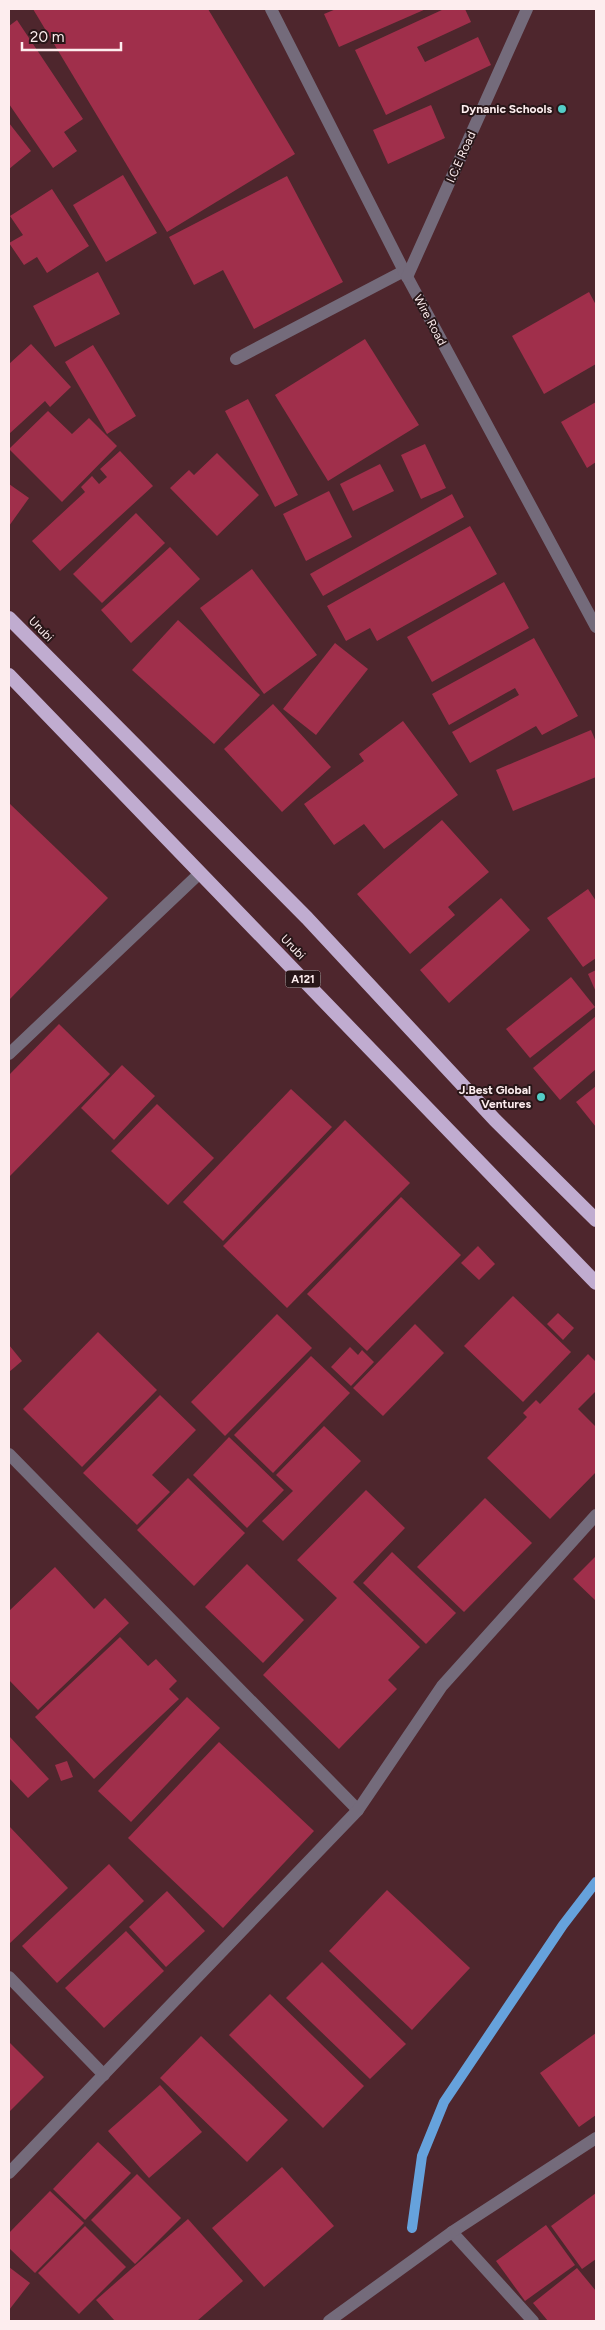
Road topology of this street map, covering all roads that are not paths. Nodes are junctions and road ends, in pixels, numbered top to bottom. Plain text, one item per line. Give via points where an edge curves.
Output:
1 (271, 9) edge
2 (527, 9) edge
3 (406, 274) junction
4 (236, 359) dead end
5 (591, 604) edge
6 (9, 618) edge
7 (596, 627) edge
8 (9, 676) edge
9 (200, 873) junction
10 (9, 1054) edge
11 (596, 1220) edge
12 (596, 1283) edge
13 (9, 1454) edge
14 (596, 1515) edge
15 (358, 1810) junction
16 (9, 1977) edge
17 (104, 2075) junction
18 (596, 2138) edge
19 (9, 2173) edge
20 (452, 2232) junction
21 (330, 2321) edge
22 (533, 2321) edge

1 - 3 street, Wire Road
2 - 3 street, I.C.E Road
3 - 4 street
3 - 5 street, Wire Road
5 - 7 street, Wire Road
6 - 11 highway, Urubi via 307,918 495,1120
8 - 9 highway, Urubi / A121
9 - 10 street
9 - 12 highway, Urubi / A121
13 - 15 street
14 - 15 street via 442,1686
15 - 17 street
16 - 17 street
17 - 19 street
18 - 20 street
20 - 21 street
20 - 22 street

